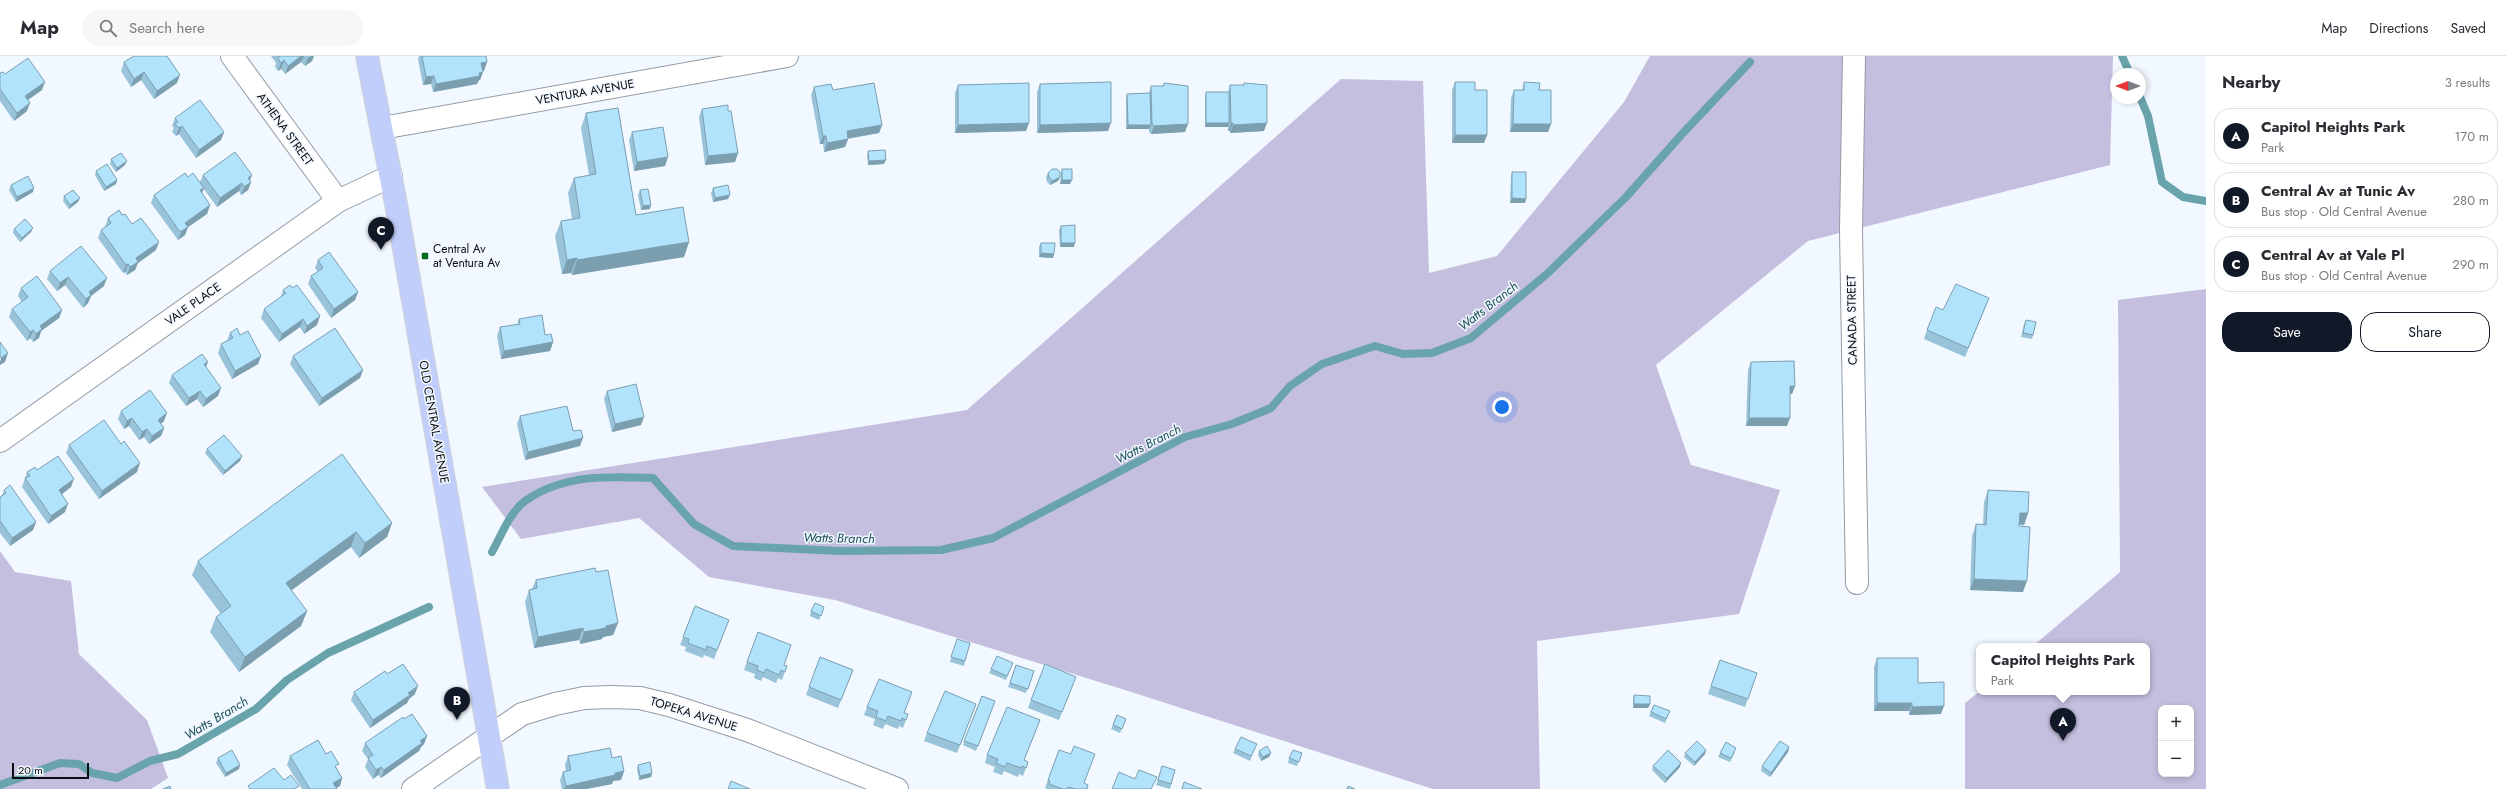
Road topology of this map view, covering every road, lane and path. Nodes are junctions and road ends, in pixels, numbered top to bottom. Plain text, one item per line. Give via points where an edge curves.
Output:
1 (232, 56) edge
2 (367, 56) edge
3 (787, 56) edge
4 (1854, 56) edge
5 (382, 128) junction
6 (391, 176) junction
7 (338, 201) junction
8 (0, 441) edge
9 (1857, 584) dead end
10 (488, 736) junction
11 (413, 789) edge
12 (498, 789) edge
13 (897, 789) edge

1 - 7 street, ATHENA STREET
2 - 5 main road, OLD CENTRAL AVENUE
3 - 5 street, VENTURA AVENUE
4 - 9 street, CANADA STREET via 1851,230
5 - 6 main road, OLD CENTRAL AVENUE
6 - 7 street, VALE PLACE
6 - 10 main road, OLD CENTRAL AVENUE
7 - 8 street, VALE PLACE
10 - 11 street, TOPEKA AVENUE
10 - 12 main road, OLD CENTRAL AVENUE
10 - 13 street, TOPEKA AVENUE via 522,714 554,704 584,698 640,698 747,730

